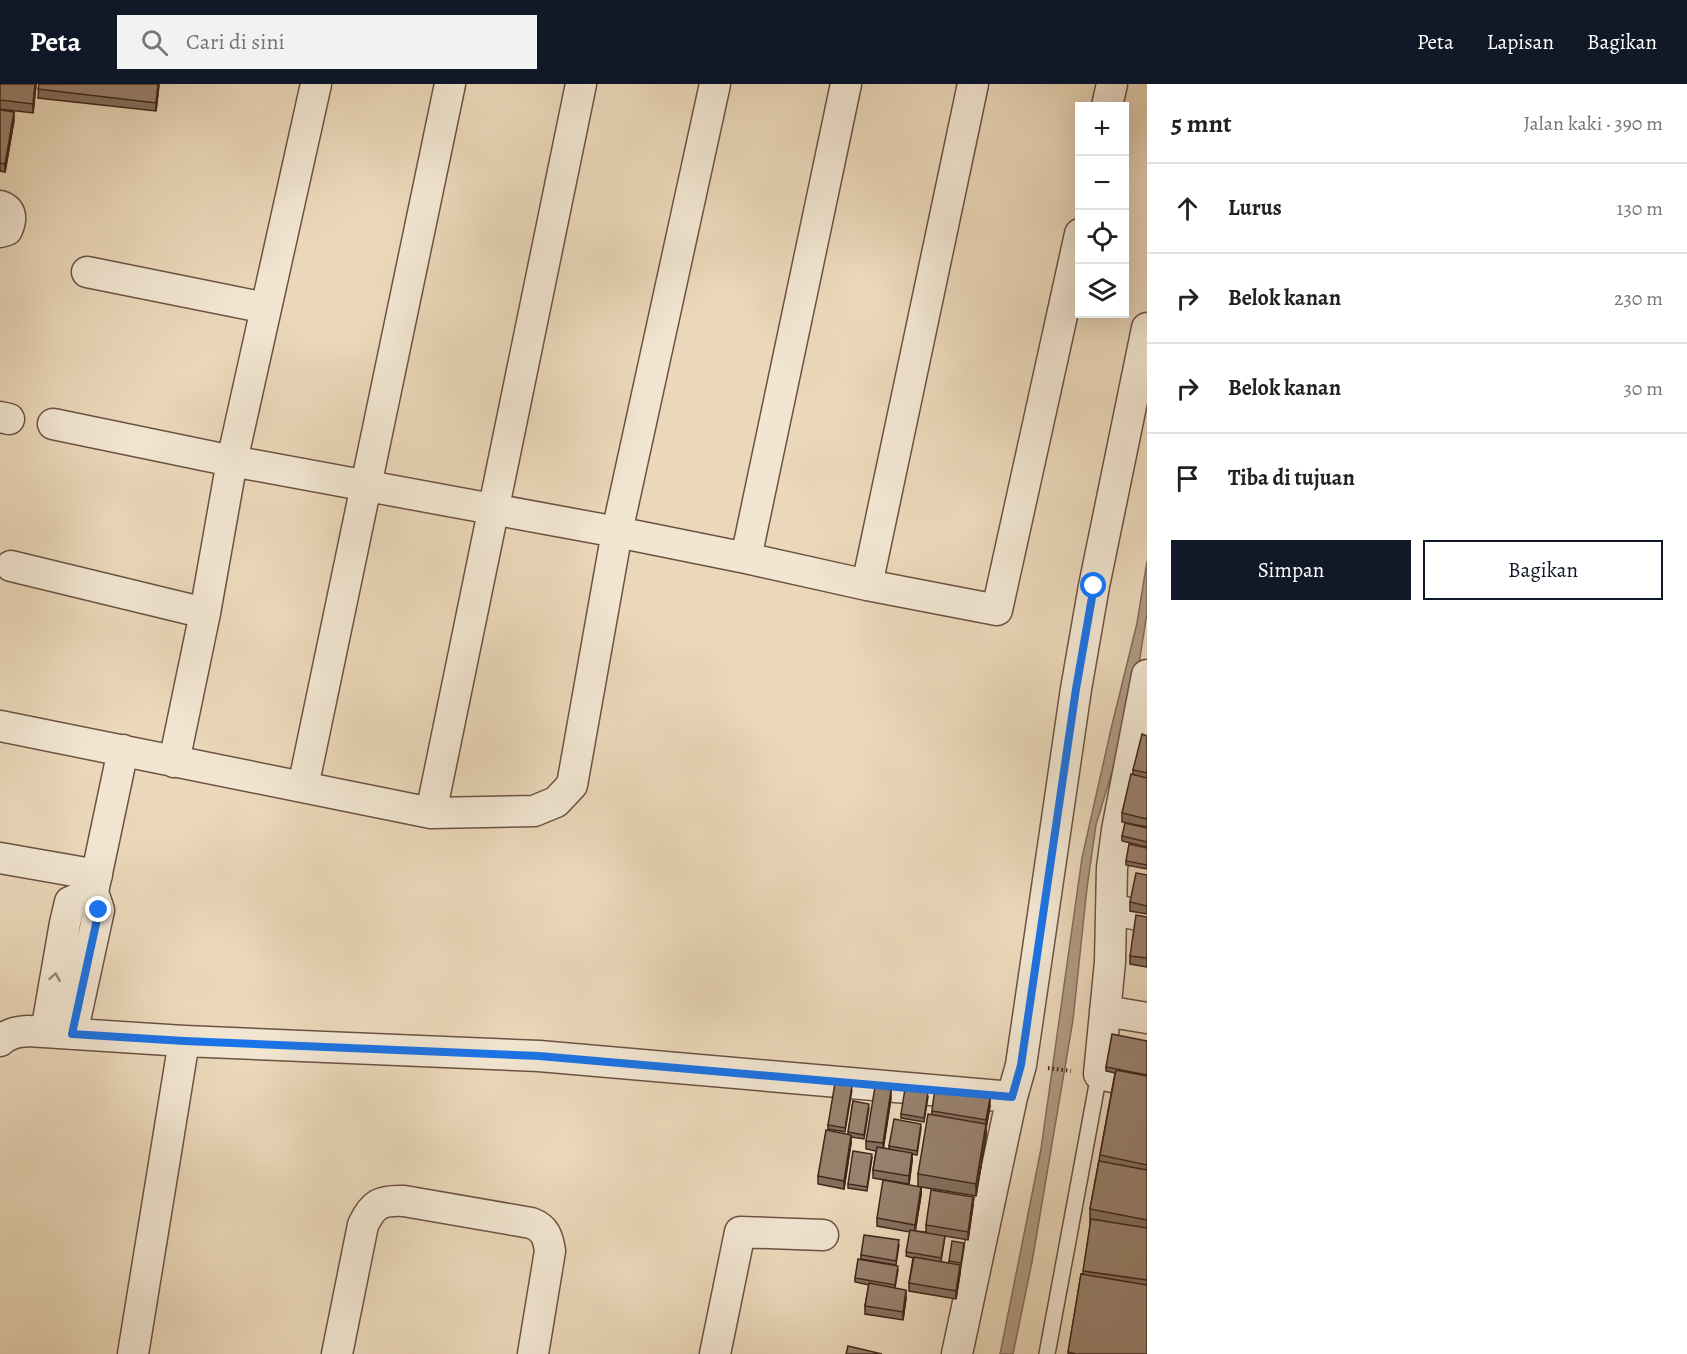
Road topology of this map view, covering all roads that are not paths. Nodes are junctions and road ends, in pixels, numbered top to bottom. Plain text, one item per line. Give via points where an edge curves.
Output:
1 (315, 84) edge
2 (450, 84) edge
3 (581, 84) edge
4 (715, 84) edge
5 (846, 84) edge
6 (973, 84) edge
7 (1112, 84) edge
8 (1108, 102) edge
9 (0, 206) edge
10 (0, 232) edge
11 (1075, 257) edge
12 (87, 272) dead end
13 (266, 308) junction
14 (1147, 328) edge
15 (53, 424) dead end
16 (232, 461) junction
17 (366, 485) junction
18 (494, 509) junction
19 (617, 532) junction
20 (746, 558) junction
21 (11, 567) dead end
22 (867, 585) junction
23 (205, 613) junction
24 (1147, 675) edge
25 (0, 726) edge
26 (123, 750) junction
27 (174, 762) junction
28 (303, 787) junction
29 (431, 813) junction
30 (0, 858) edge
31 (95, 884) junction
32 (1111, 909) junction
33 (1147, 917) edge
34 (1105, 1011) junction
35 (1147, 1018) edge
36 (59, 1033) junction
37 (0, 1041) edge
38 (184, 1041) junction
39 (1089, 1073) junction
40 (1147, 1084) edge
41 (1012, 1097) junction
42 (823, 1235) dead end
43 (133, 1354) edge
44 (337, 1354) edge
45 (532, 1354) edge
46 (716, 1354) edge
47 (957, 1354) edge
48 (1047, 1354) edge

1 - 13 street
2 - 17 street
3 - 18 street
4 - 19 street
5 - 20 street
6 - 22 street
7 - 8 street
9 - 10 street via 9,213 11,222 7,230
11 - 22 street via 998,610
12 - 13 street
13 - 16 street
14 - 41 street via 1094,586 1021,1065
15 - 16 street
16 - 17 street
16 - 23 street
17 - 18 street
17 - 28 street
18 - 19 street
18 - 29 street
19 - 20 street
19 - 29 street via 572,785 556,802 534,811
20 - 22 street
21 - 23 street
23 - 27 street
24 - 32 street via 1117,830
25 - 26 street
26 - 27 street
26 - 31 street
27 - 28 street
28 - 29 street
30 - 31 street
31 - 36 street via 99,910
32 - 33 street
32 - 34 street
34 - 35 street
34 - 39 street
36 - 37 street via 16,1032
36 - 38 street
38 - 41 street via 539,1056
38 - 43 street
39 - 40 street
39 - 48 lane
41 - 47 street
42 - 46 street via 740,1232
44 - 45 street via 363,1226 370,1211 391,1200 531,1223 545,1232 550,1251

